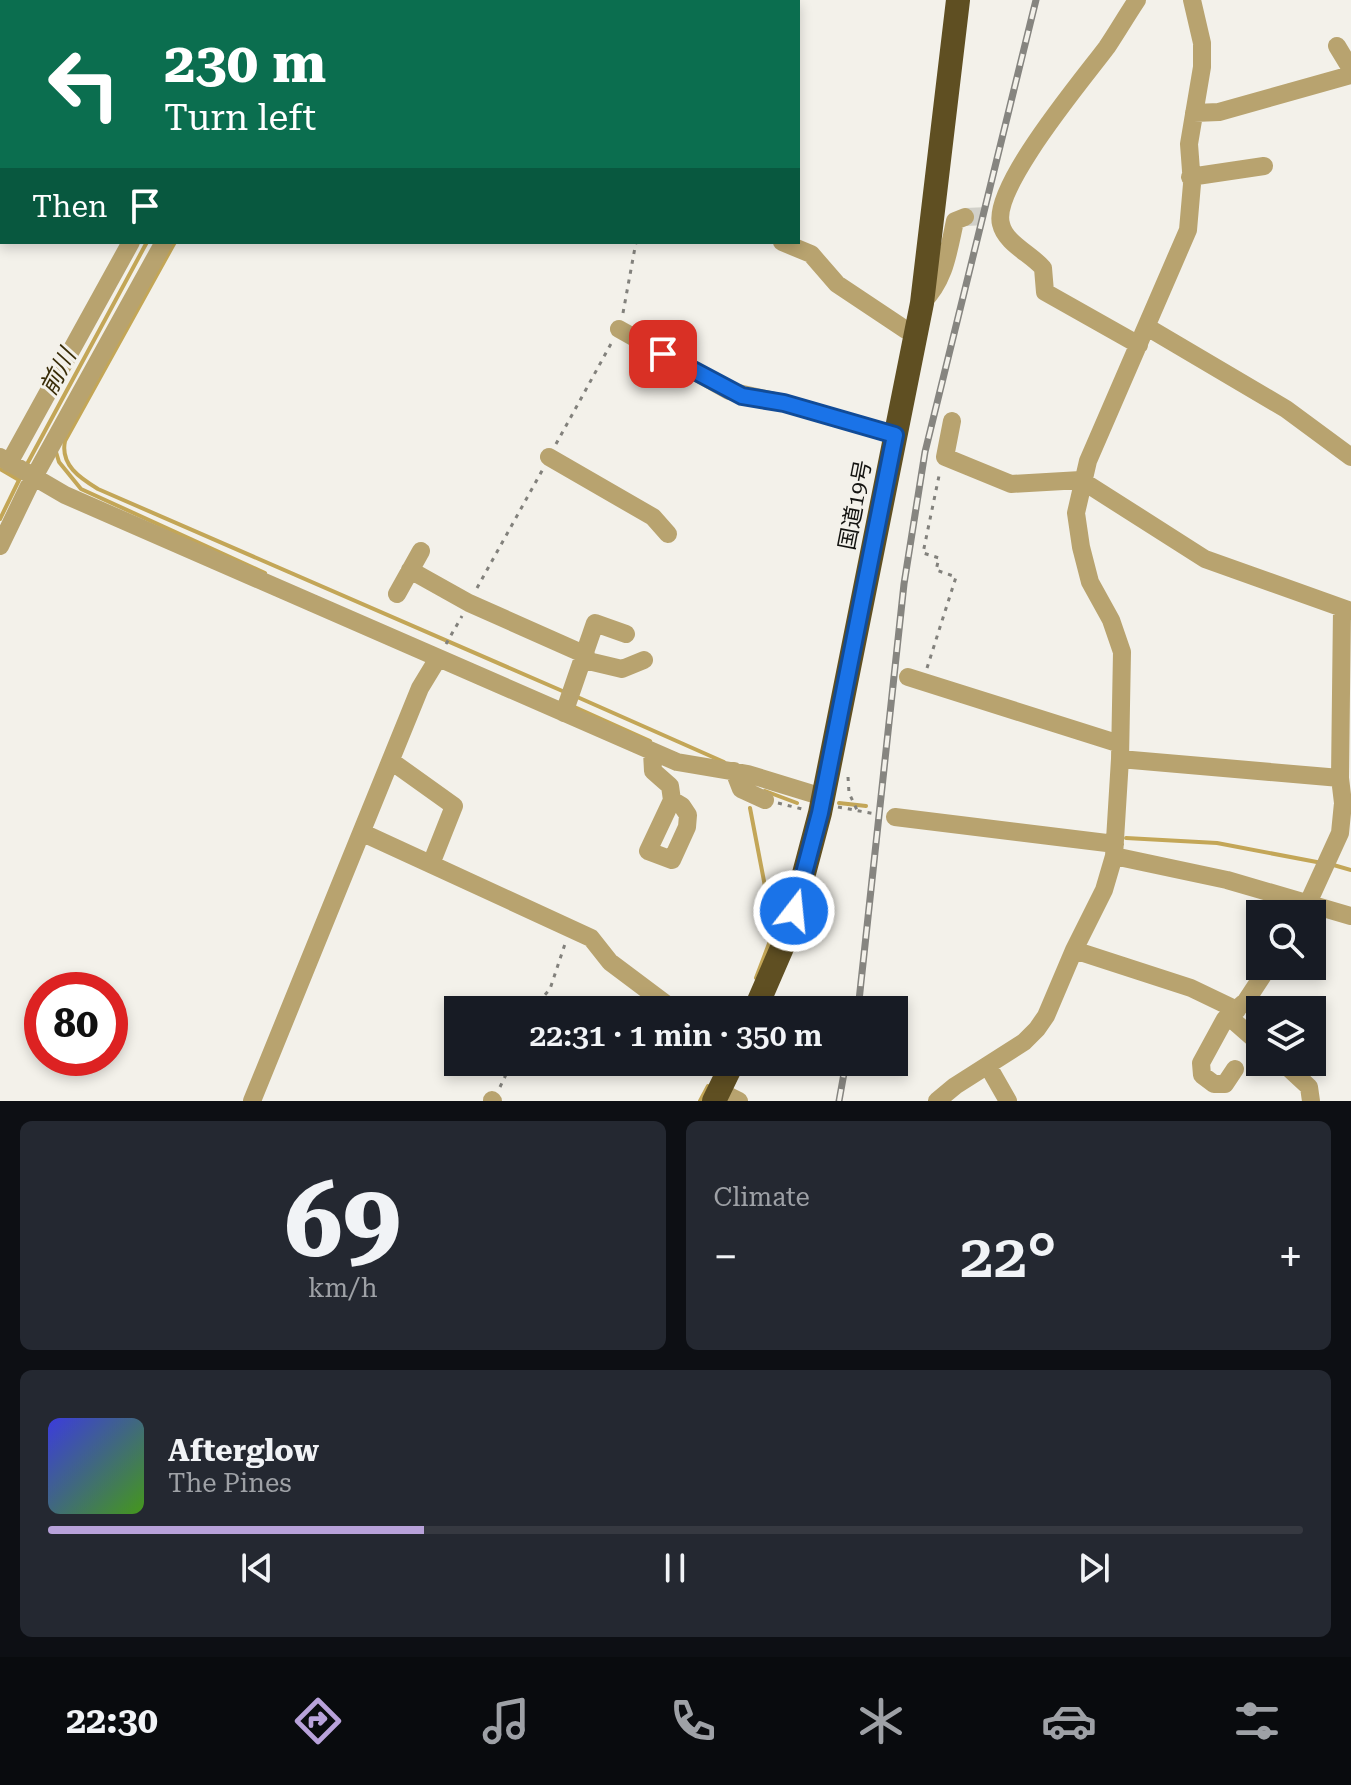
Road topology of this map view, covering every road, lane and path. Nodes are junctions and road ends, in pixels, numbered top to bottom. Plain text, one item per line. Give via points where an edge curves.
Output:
1 (958, 0) edge
2 (1137, 0) edge
3 (1192, 0) edge
4 (1337, 46) dead end
5 (1351, 72) edge
6 (1194, 113) junction
7 (1264, 166) dead end
8 (1190, 177) junction
9 (1014, 181) junction
10 (991, 216) dead end
11 (965, 217) dead end
12 (130, 244) edge
13 (163, 244) edge
14 (787, 244) edge
15 (922, 303) junction
16 (1147, 327) junction
17 (619, 329) dead end
18 (915, 333) junction
19 (1139, 345) junction
20 (952, 421) dead end
21 (895, 435) junction
22 (549, 457) dead end
23 (945, 457) junction
24 (1351, 457) edge
25 (17, 468) edge
26 (1081, 480) junction
27 (668, 534) dead end
28 (0, 546) edge
29 (421, 551) dead end
30 (410, 570) junction
31 (397, 594) dead end
32 (1347, 610) edge
33 (626, 634) dead end
34 (585, 658) junction
35 (437, 660) junction
36 (644, 660) dead end
37 (915, 679) joint
38 (564, 713) junction
39 (652, 752) junction
40 (1120, 752) junction
41 (391, 761) junction
42 (849, 770) dead end
43 (734, 771) junction
44 (1340, 778) junction
45 (672, 800) dead end
46 (765, 800) joint
47 (821, 804) junction
48 (856, 809) junction
49 (902, 821) joint
50 (363, 833) junction
51 (1115, 850) junction
52 (431, 864) junction
53 (1282, 900) edge
54 (1311, 900) edge
55 (1326, 912) edge
56 (1351, 916) edge
57 (571, 929) junction
58 (1074, 950) junction
59 (1258, 980) edge
60 (544, 996) edge
61 (655, 996) edge
62 (761, 996) edge
63 (1234, 1012) junction
64 (1246, 1032) edge
65 (988, 1066) junction
66 (1235, 1069) dead end
67 (507, 1076) edge
68 (730, 1076) edge
69 (1297, 1076) edge
70 (724, 1098) edge
71 (252, 1101) edge
72 (492, 1101) edge
73 (937, 1101) edge
74 (1008, 1101) edge
75 (1311, 1101) edge

1 - 15 highway, 国道19号
2 - 9 street via 1066,97
3 - 6 street via 1202,43
4 - 5 street
5 - 6 street via 1219,112
6 - 8 street
7 - 8 street
8 - 16 street via 1188,230
9 - 10 street via 1006,185
9 - 19 street via 1000,220 1004,233 1043,268 1045,292
11 - 15 street via 955,221 942,276
12 - 25 street
13 - 25 street via 50,452
14 - 18 street via 811,254 837,284
15 - 18 highway, 国道19号
16 - 19 street
16 - 24 street via 1286,409
17 - 21 street via 729,391
18 - 21 highway, 国道19号
19 - 26 street
20 - 23 street
21 - 47 highway, 国道19号
22 - 27 street via 653,517
23 - 26 street via 1011,484
23 - 37 path via 923,553 939,558 936,570 956,577
25 - 28 street
25 - 35 street via 65,495
26 - 32 street via 1205,559
26 - 40 street via 1076,513 1083,561 1122,652
29 - 30 street
30 - 31 street
30 - 34 street
32 - 44 street
33 - 34 street via 595,623
34 - 36 street via 622,669
34 - 38 street
35 - 38 street
35 - 41 street
37 - 40 street
38 - 39 street
39 - 43 street via 677,762
39 - 45 street via 653,771 670,786
40 - 44 street
40 - 51 street
41 - 50 street
41 - 52 street via 454,806
42 - 48 path
43 - 46 street via 738,787
43 - 47 street
44 - 54 street via 1340,833
46 - 47 path
47 - 48 path
47 - 62 highway, 国道19号 via 788,934
48 - 49 path
49 - 51 street
50 - 52 street
50 - 71 street
51 - 53 street
51 - 58 street via 1104,890
52 - 57 street
55 - 56 street
57 - 60 path
57 - 61 street via 591,938 610,962
58 - 63 street via 1191,988
58 - 65 street via 1037,1029
59 - 63 street
63 - 64 street via 1236,1023
63 - 66 street via 1219,1029 1201,1070 1207,1080 1220,1085
65 - 73 street
65 - 74 street
67 - 72 path
68 - 70 highway
69 - 75 street via 1309,1087

